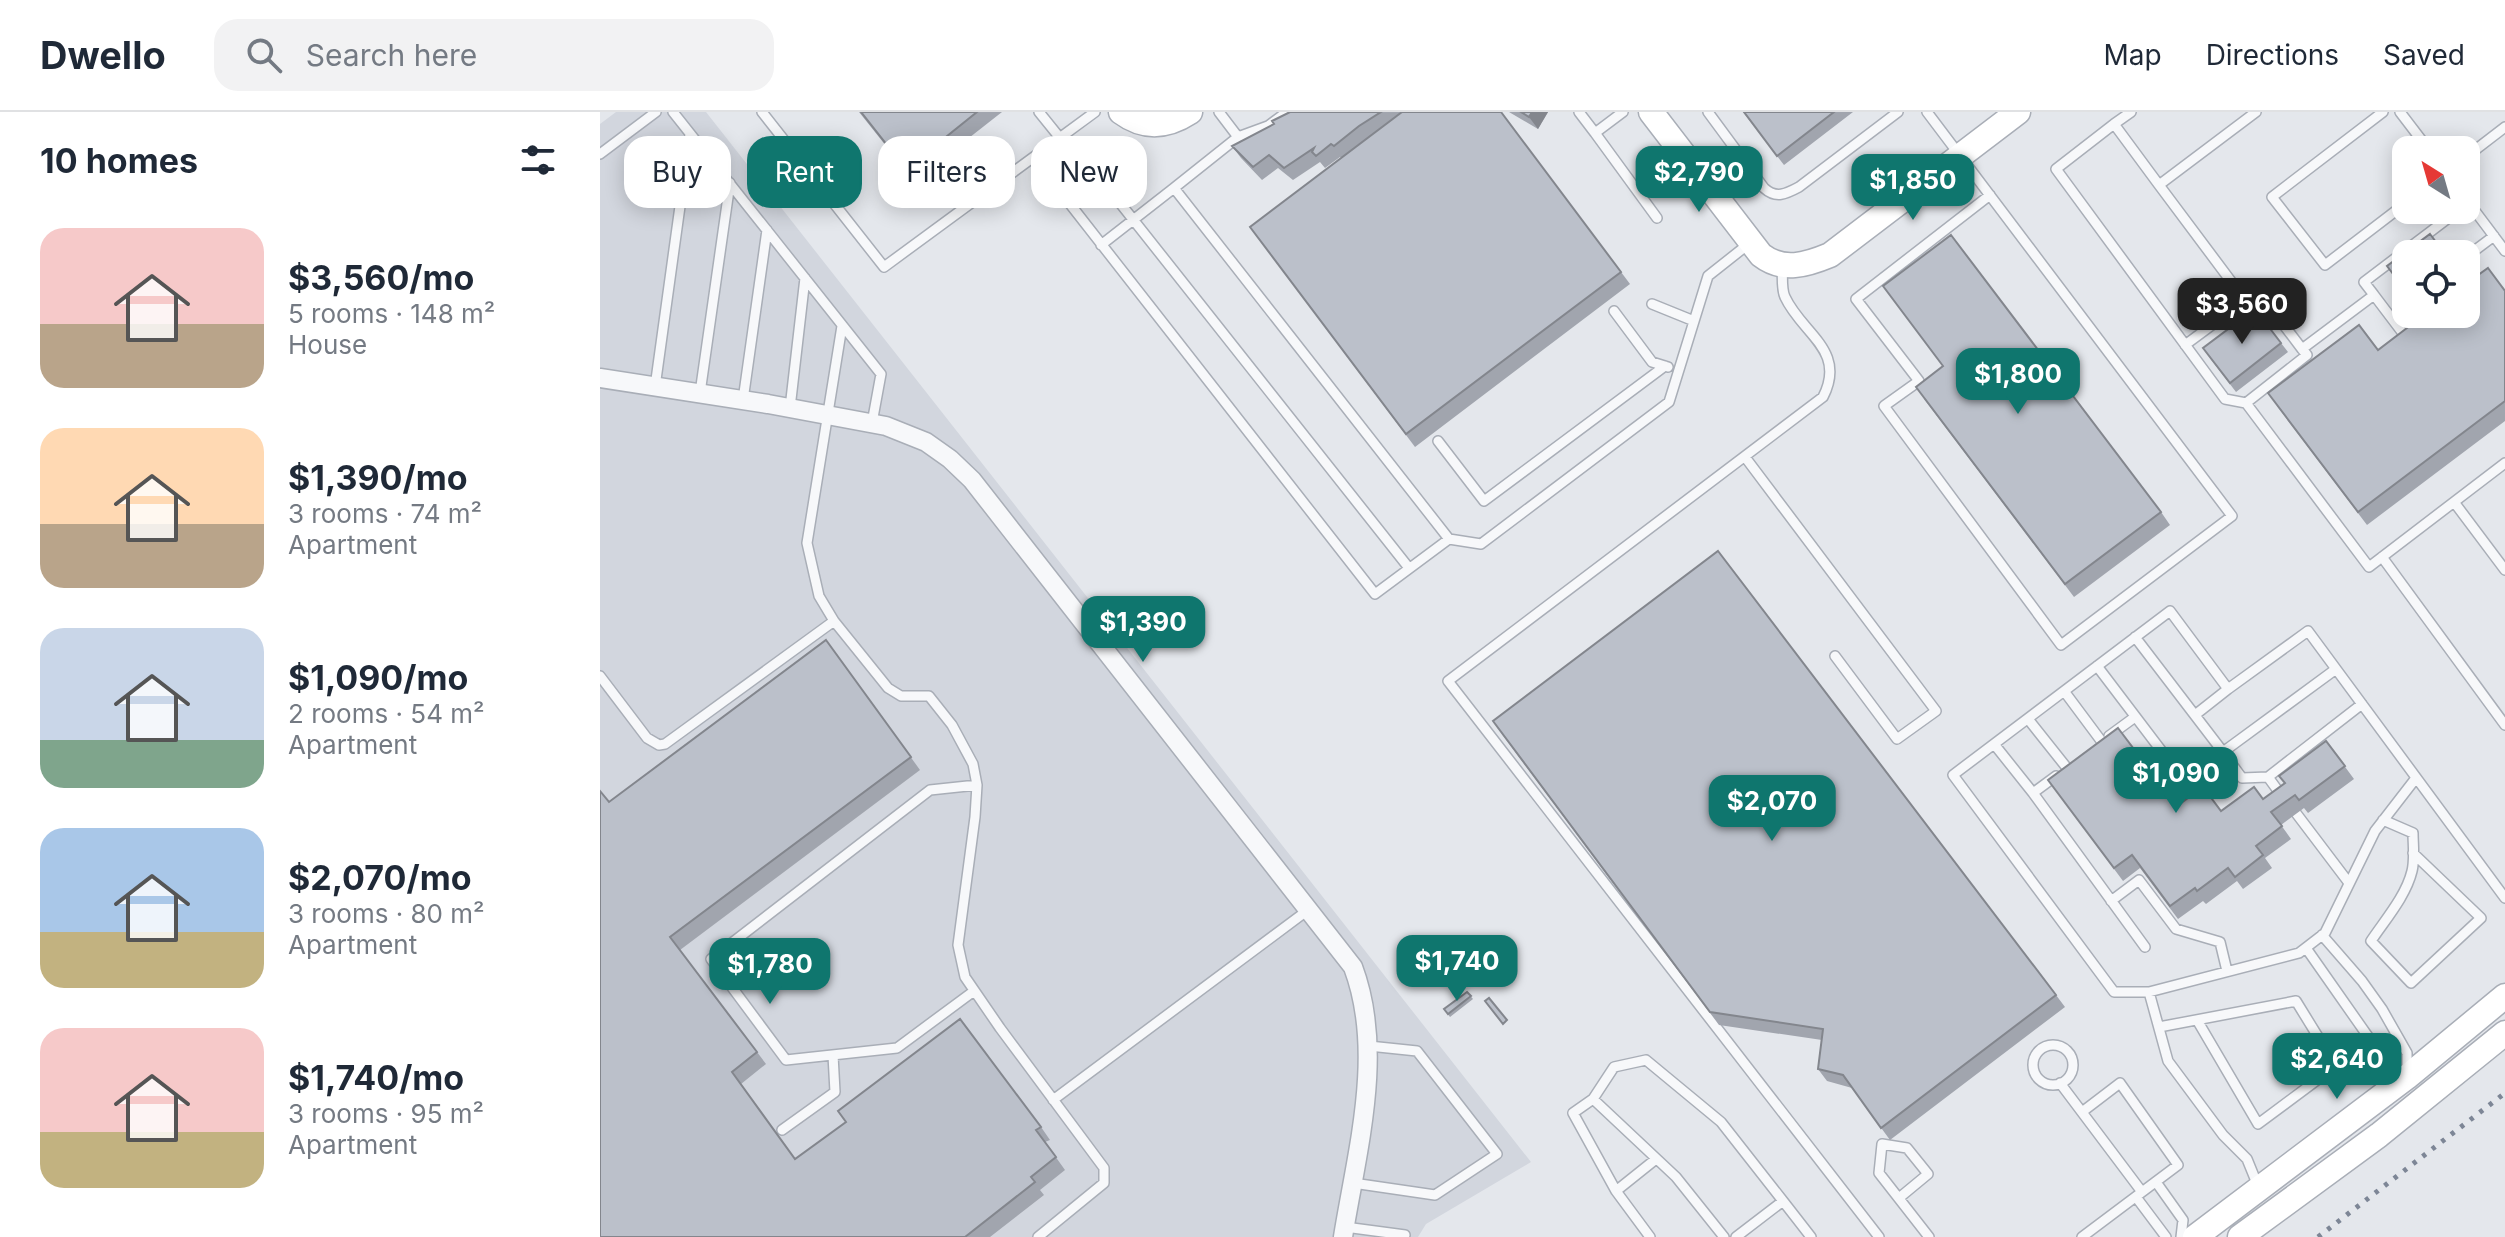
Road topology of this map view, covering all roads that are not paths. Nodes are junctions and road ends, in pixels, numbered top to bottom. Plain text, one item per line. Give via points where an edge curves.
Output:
1 (656, 112) edge
2 (673, 112) edge
3 (762, 112) edge
4 (1039, 112) edge
5 (1095, 112) edge
6 (1121, 112) edge
7 (1190, 112) edge
8 (1219, 112) edge
9 (1287, 112) edge
10 (1579, 112) edge
11 (1623, 112) edge
12 (1651, 112) edge
13 (1708, 112) edge
14 (1898, 112) edge
15 (1927, 112) edge
16 (2018, 112) edge
17 (2131, 112) edge
18 (2256, 112) edge
19 (2383, 112) edge
20 (2400, 112) edge
21 (2114, 124) junction
22 (2505, 127) edge
23 (1595, 133) junction
24 (690, 134) joint
25 (1058, 136) edge
26 (1063, 136) edge
27 (2418, 136) edge
28 (1238, 137) junction
29 (2480, 146) edge
30 (600, 154) edge
31 (1960, 156) junction
32 (1031, 159) edge
33 (731, 184) edge
34 (2159, 185) junction
35 (1174, 188) junction
36 (1990, 195) junction
37 (726, 208) edge
38 (2392, 214) edge
39 (1657, 218) dead end
40 (2480, 218) edge
41 (1133, 220) junction
42 (2441, 224) edge
43 (767, 230) junction
44 (2494, 236) junction
45 (1751, 242) junction
46 (1101, 245) junction
47 (2480, 246) edge
48 (2505, 251) edge
49 (1782, 266) junction
50 (805, 278) junction
51 (2374, 295) junction
52 (2245, 300) junction
53 (1652, 304) dead end
54 (1614, 311) dead end
55 (1694, 321) junction
56 (842, 326) junction
57 (2402, 332) edge
58 (2185, 345) junction
59 (2302, 349) junction
60 (1665, 366) junction
61 (1678, 370) junction
62 (600, 378) edge
63 (655, 387) junction
64 (700, 393) junction
65 (743, 400) junction
66 (2246, 403) junction
67 (790, 408) junction
68 (827, 415) junction
69 (872, 423) junction
70 (1438, 441) dead end
71 (1745, 457) junction
72 (2505, 463) edge
73 (2454, 502) junction
74 (1449, 539) junction
75 (2382, 557) junction
76 (1409, 568) junction
77 (2505, 570) edge
78 (834, 621) junction
79 (2135, 637) junction
80 (1835, 656) dead end
81 (2097, 666) junction
82 (2336, 669) junction
83 (600, 676) edge
84 (2228, 689) junction
85 (2064, 691) junction
86 (2362, 704) junction
87 (2195, 715) junction
88 (2135, 717) junction
89 (2028, 719) junction
90 (2505, 725) edge
91 (2102, 742) junction
92 (1994, 744) junction
93 (2090, 750) edge
94 (2223, 752) junction
95 (2078, 759) edge
96 (2067, 768) junction
97 (2268, 777) junction
98 (2416, 778) junction
99 (977, 785) junction
100 (2033, 793) junction
101 (2195, 795) edge
102 (2286, 802) edge
103 (2296, 813) edge
104 (2383, 820) junction
105 (2413, 853) junction
106 (2349, 883) junction
107 (2505, 898) edge
108 (2111, 901) junction
109 (1308, 910) junction
110 (2322, 935) junction
111 (2145, 947) dead end
112 (2306, 948) junction
113 (2227, 971) junction
114 (974, 991) junction
115 (2149, 992) junction
116 (2505, 996) edge
117 (2197, 1020) junction
118 (2159, 1027) junction
119 (2505, 1033) edge
120 (1369, 1046) junction
121 (833, 1055) junction
122 (2407, 1077) junction
123 (2060, 1083) junction
124 (1593, 1099) junction
125 (1053, 1100) junction
126 (2425, 1100) junction
127 (2082, 1112) junction
128 (782, 1130) dead end
129 (1656, 1159) junction
130 (2156, 1182) junction
131 (1352, 1183) junction
132 (2259, 1190) junction
133 (1616, 1191) junction
134 (2139, 1195) junction
135 (1899, 1198) junction
136 (1783, 1201) junction
137 (1344, 1232) edge
138 (1038, 1237) edge
139 (1404, 1237) edge
140 (1650, 1237) edge
141 (1724, 1237) edge
142 (1736, 1237) edge
143 (1811, 1237) edge
144 (1879, 1237) edge
145 (1929, 1237) edge
146 (2082, 1237) edge
147 (2166, 1237) edge
148 (2181, 1237) edge
149 (2195, 1237) edge
150 (2240, 1237) edge

1 - 30 lane
2 - 24 lane
3 - 32 lane via 884,267
4 - 25 lane
5 - 26 lane
6 - 7 main road via 1147,124 1167,124
8 - 28 lane
9 - 28 lane
10 - 23 lane
11 - 23 lane
12 - 45 main road
13 - 14 lane via 1764,188 1777,195 1799,187
15 - 31 lane
16 - 31 main road
17 - 21 lane
18 - 34 lane
19 - 38 lane via 2272,197 2325,265
20 - 27 lane
21 - 34 lane
21 - 58 lane via 2056,169
22 - 29 lane
23 - 39 lane
24 - 63 lane
28 - 35 lane
31 - 36 lane
31 - 49 main road via 1830,255
33 - 43 lane
34 - 52 lane
35 - 41 lane
35 - 74 lane
36 - 36 lane via 2232,516 2061,645 1884,406 1919,381 1856,299
37 - 64 lane
40 - 44 lane
41 - 46 lane
41 - 46 lane via 1086,160 1052,181
41 - 76 lane
42 - 51 lane via 2364,282
43 - 50 lane
43 - 65 lane
44 - 47 lane
44 - 48 lane
45 - 49 main road via 1771,263
45 - 55 lane via 1708,276
46 - 76 lane via 1375,594
49 - 71 lane via 1783,296 1828,357 1829,384 1823,397
50 - 56 lane
50 - 67 lane
51 - 57 lane
51 - 59 lane
52 - 58 lane
52 - 59 lane via 2258,291
53 - 55 lane
54 - 60 lane via 1652,362
55 - 61 lane
56 - 68 lane
56 - 69 lane via 881,374
58 - 66 lane via 2225,399
59 - 66 lane via 2307,355
60 - 61 lane
60 - 70 lane via 1484,501
61 - 74 lane via 1669,402 1481,544
62 - 63 street
63 - 64 street
64 - 65 street
65 - 67 street
66 - 75 lane via 2369,567
67 - 68 street
68 - 69 street
68 - 78 lane via 807,543 819,596
69 - 109 street via 926,442 972,480
71 - 80 lane via 1936,711 1897,739
71 - 144 lane via 1448,681
72 - 73 lane
73 - 75 lane
73 - 77 lane
74 - 76 lane
75 - 90 lane
78 - 83 lane via 665,744 647,738
78 - 99 lane via 888,688 901,696 929,696 952,725 973,764
79 - 81 lane
79 - 84 lane via 2170,611
79 - 87 lane
81 - 85 lane
81 - 88 lane
82 - 84 lane via 2308,631
82 - 86 lane
82 - 94 lane
84 - 87 lane
85 - 89 lane
85 - 91 lane
86 - 97 lane
86 - 98 lane
87 - 94 lane
88 - 91 lane
88 - 101 lane
89 - 92 lane
89 - 96 lane
91 - 93 lane
92 - 100 lane
92 - 115 lane via 1953,775 2114,992
94 - 97 lane via 2242,778
95 - 96 lane
96 - 100 lane
97 - 102 lane
98 - 104 lane
98 - 107 lane
99 - 114 lane via 958,945
99 - 121 lane via 930,790 711,959 786,1060
100 - 108 lane
103 - 106 lane
104 - 105 lane via 2413,833
104 - 106 lane
105 - 105 lane via 2413,870 2371,941 2411,983 2481,918
106 - 110 lane
108 - 111 lane
108 - 113 lane via 2139,880 2176,929 2220,942
109 - 120 street via 1353,967
109 - 125 lane
110 - 112 lane
110 - 122 lane via 2382,1009 2407,1053
112 - 113 lane
112 - 122 lane via 2388,1065
113 - 115 lane
114 - 121 lane via 897,1048
114 - 125 lane
115 - 118 lane
116 - 122 main road
117 - 117 lane via 2296,1001 2336,1066 2258,1124
117 - 118 lane
118 - 132 lane via 2168,1061 2247,1159
119 - 126 main road
120 - 131 street
120 - 131 lane via 1417,1051 1497,1154 1435,1195
121 - 128 lane via 835,1092
122 - 126 main road
122 - 132 main road
123 - 123 lane via 2072,1067 2069,1054 2058,1046 2045,1047 2033,1063 2036,1076 2047,1084
123 - 127 lane
124 - 129 lane
124 - 133 lane via 1573,1113
124 - 136 lane via 1614,1067 1646,1060 1721,1122
125 - 138 lane via 1104,1168 1104,1183
126 - 150 main road
127 - 130 lane via 2120,1083 2178,1165
127 - 134 lane
129 - 133 lane
129 - 141 lane
130 - 134 lane
130 - 148 lane via 2183,1220
131 - 137 street
132 - 149 main road
133 - 140 lane
134 - 146 lane
134 - 147 lane
135 - 135 lane via 1879,1173 1882,1144 1907,1148 1928,1174
135 - 145 lane
136 - 142 lane
136 - 143 lane
137 - 139 lane

